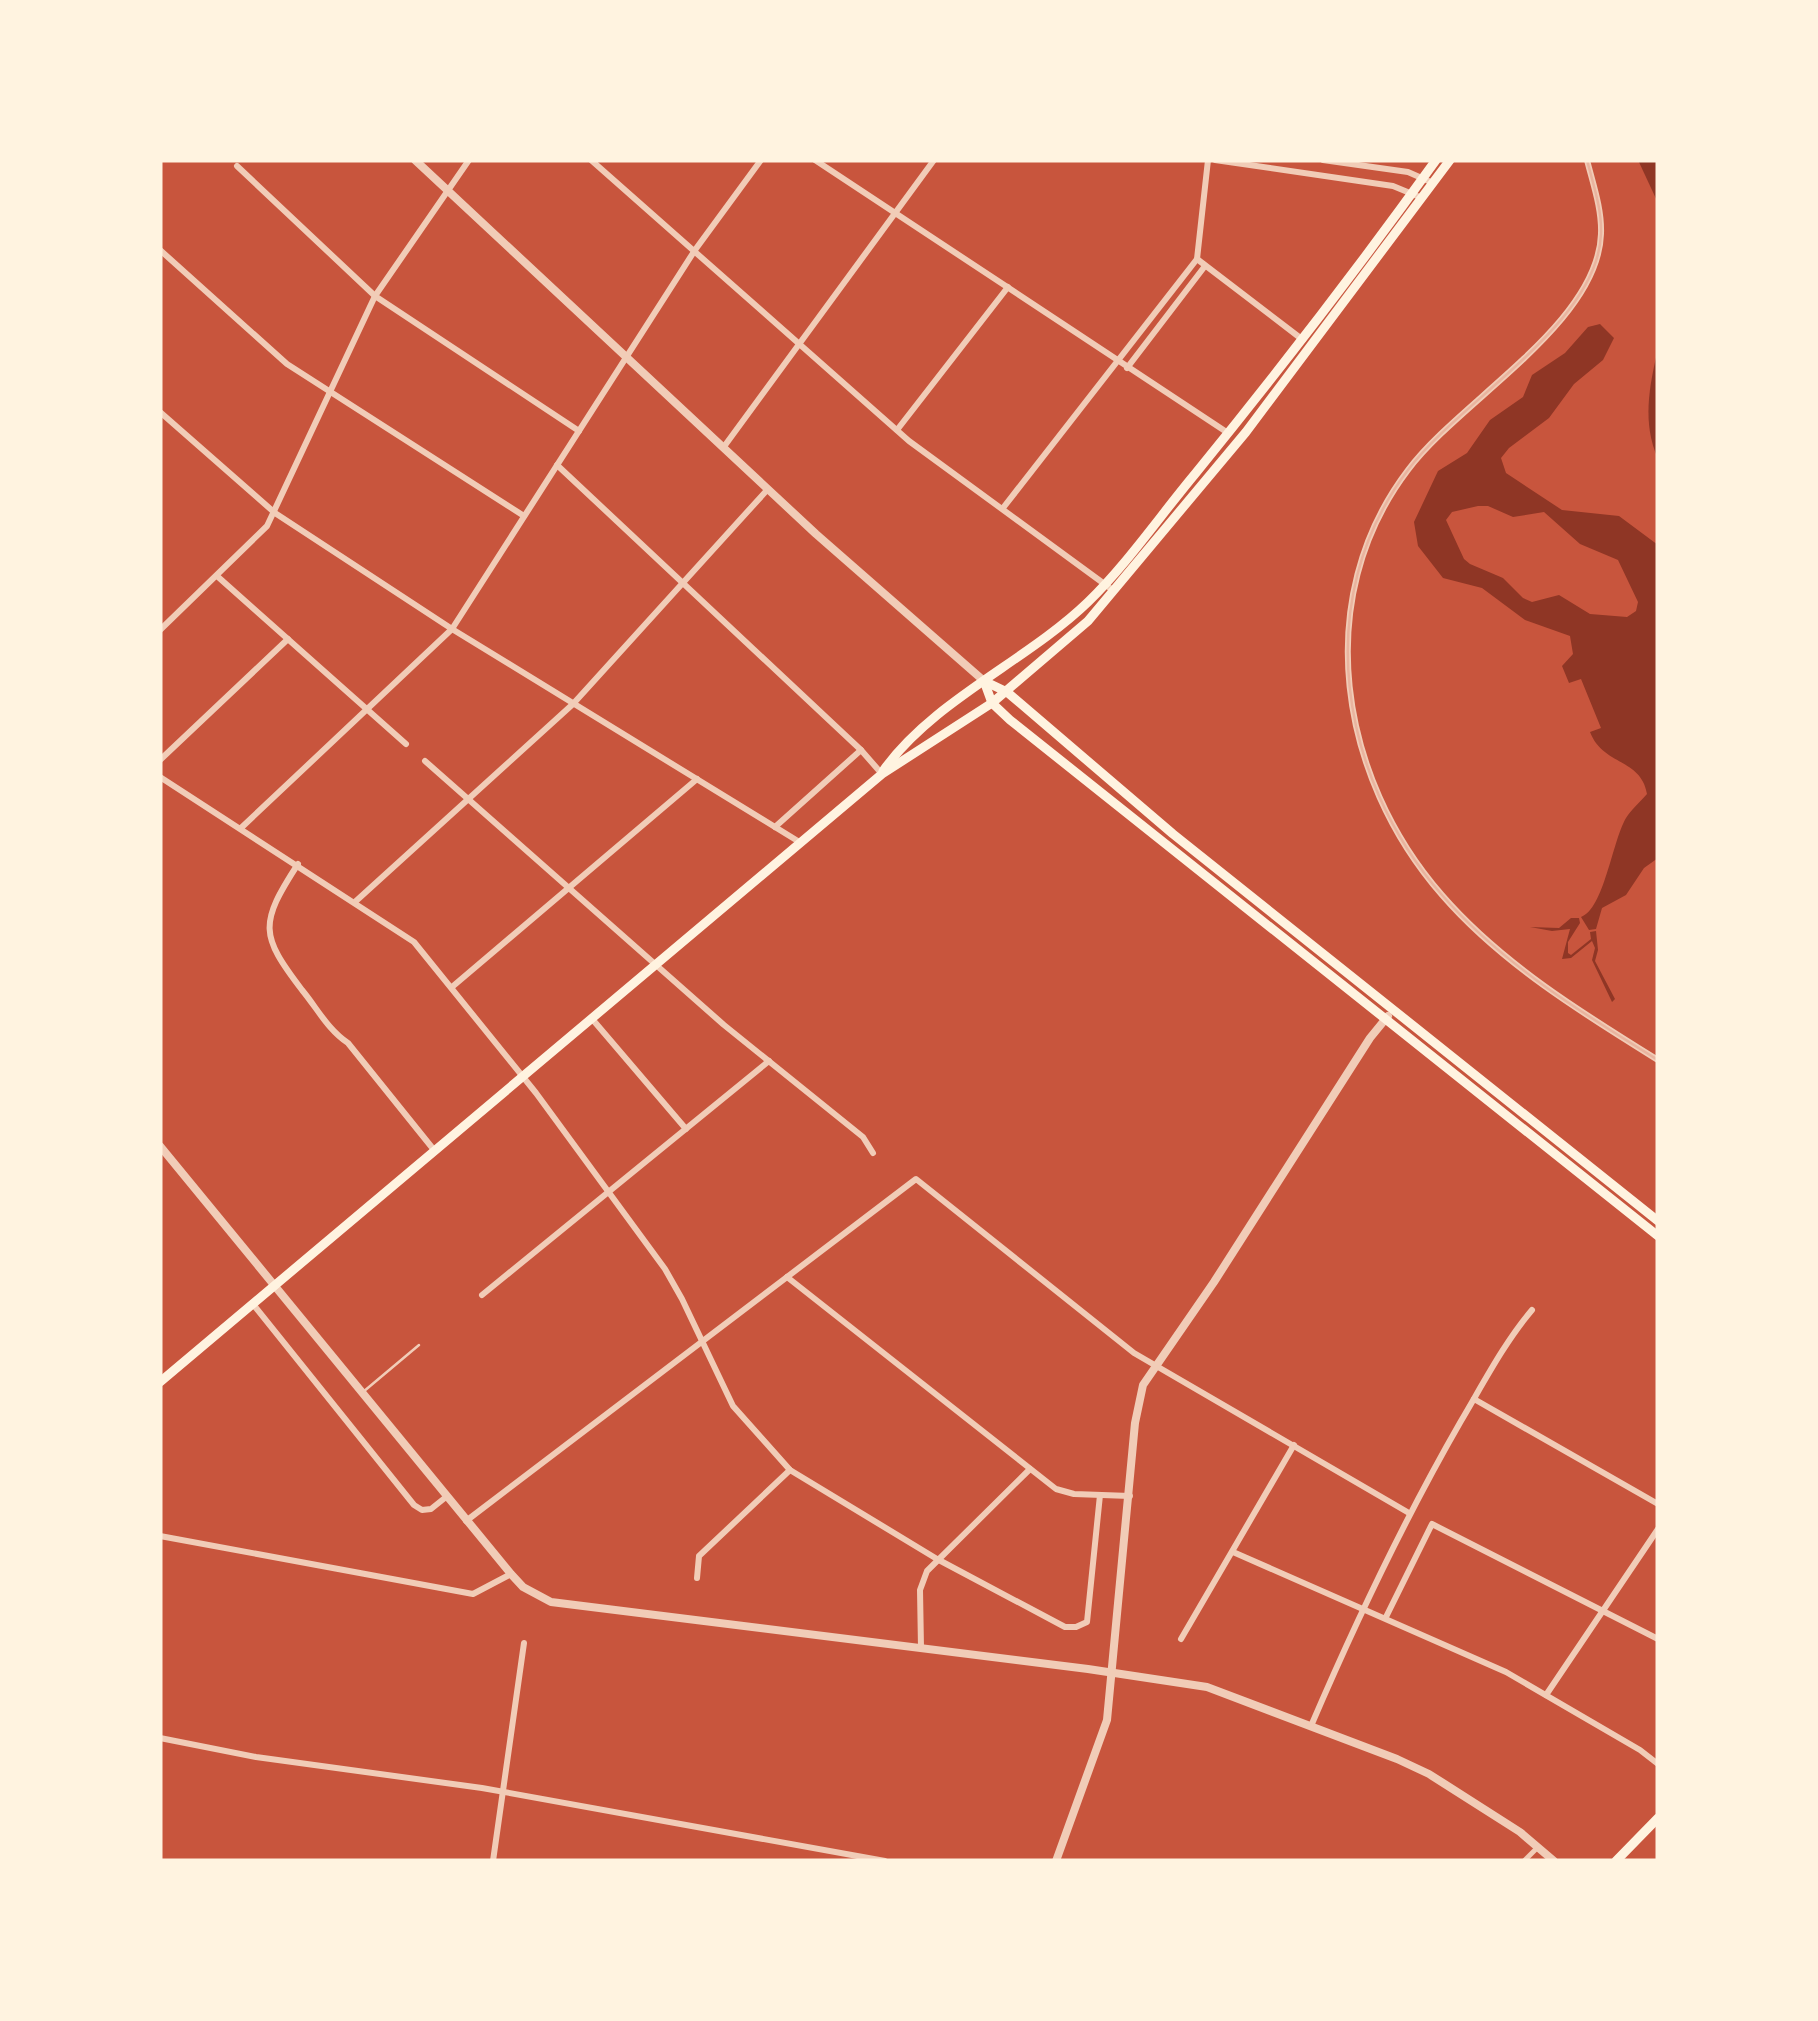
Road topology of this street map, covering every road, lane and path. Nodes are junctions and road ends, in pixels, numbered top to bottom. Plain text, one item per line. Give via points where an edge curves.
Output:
1 (415, 160) edge
2 (469, 160) edge
3 (591, 160) edge
4 (761, 160) edge
5 (816, 160) edge
6 (934, 160) edge
7 (1211, 160) edge
8 (1323, 160) edge
9 (1436, 160) edge
10 (1450, 160) edge
11 (1588, 160) edge
12 (237, 166) dead end
13 (1429, 180) junction
14 (448, 190) junction
15 (1416, 195) junction
16 (894, 214) junction
17 (160, 250) edge
18 (695, 250) junction
19 (1197, 259) junction
20 (1206, 265) junction
21 (1008, 288) junction
22 (376, 296) junction
23 (1306, 342) junction
24 (800, 343) junction
25 (626, 356) junction
26 (1116, 361) junction
27 (1128, 368) junction
28 (331, 390) junction
29 (160, 412) edge
30 (896, 430) junction
31 (578, 431) junction
32 (1228, 433) junction
33 (723, 448) junction
34 (557, 465) junction
35 (768, 489) junction
36 (1002, 508) junction
37 (275, 513) junction
38 (524, 516) junction
39 (217, 576) junction
40 (682, 582) junction
41 (1109, 587) junction
42 (452, 629) junction
43 (160, 630) edge
44 (288, 639) junction
45 (984, 681) junction
46 (1006, 692) junction
47 (992, 703) junction
48 (574, 704) junction
49 (368, 711) junction
50 (406, 744) dead end
51 (862, 750) junction
52 (160, 760) edge
53 (425, 761) dead end
54 (882, 774) junction
55 (160, 777) edge
56 (697, 779) junction
57 (468, 800) junction
58 (775, 827) junction
59 (241, 828) junction
60 (801, 843) junction
61 (298, 864) junction
62 (568, 888) junction
63 (356, 902) junction
64 (655, 966) junction
65 (452, 987) junction
66 (1393, 1010) junction
67 (1385, 1019) junction
68 (593, 1020) junction
69 (1658, 1060) edge
70 (769, 1061) junction
71 (523, 1077) junction
72 (686, 1129) junction
73 (160, 1146) edge
74 (434, 1150) junction
75 (872, 1153) dead end
76 (608, 1192) junction
77 (1658, 1221) edge
78 (1658, 1236) edge
79 (787, 1277) junction
80 (272, 1286) junction
81 (482, 1294) dead end
82 (252, 1302) junction
83 (1532, 1310) dead end
84 (700, 1341) junction
85 (419, 1345) dead end
86 (1156, 1366) junction
87 (160, 1382) edge
88 (362, 1392) junction
89 (1474, 1400) junction
90 (1294, 1445) junction
91 (1030, 1469) junction
92 (790, 1470) junction
93 (1100, 1495) junction
94 (446, 1496) junction
95 (1130, 1496) junction
96 (1658, 1504) edge
97 (1409, 1513) junction
98 (466, 1521) junction
99 (1658, 1530) edge
100 (160, 1536) edge
101 (1232, 1552) junction
102 (936, 1559) junction
103 (511, 1574) junction
104 (697, 1578) dead end
105 (1361, 1609) junction
106 (1605, 1610) junction
107 (1386, 1617) junction
108 (1181, 1639) dead end
109 (1658, 1639) edge
110 (524, 1643) dead end
111 (921, 1650) junction
112 (1113, 1674) junction
113 (1546, 1695) junction
114 (1310, 1726) junction
115 (160, 1738) edge
116 (1658, 1764) edge
117 (504, 1792) junction
118 (1658, 1818) edge
119 (1538, 1847) junction
120 (493, 1861) edge
121 (885, 1861) edge
122 (1056, 1861) edge
123 (1524, 1861) edge
124 (1554, 1861) edge
125 (1616, 1861) edge

1 - 14 street
2 - 14 street
3 - 18 street
4 - 18 street
5 - 16 street
6 - 16 street
7 - 15 street
7 - 19 street
8 - 13 street
9 - 13 main road
10 - 13 main road
11 - 69 street via 1600,216 1594,270 1532,350 1430,444 1384,504 1356,574 1346,671 1357,734 1382,804 1434,886 1521,966
12 - 22 street
13 - 15 main road
14 - 22 street
14 - 25 street
15 - 23 main road
16 - 21 street
16 - 24 street
17 - 28 street via 287,364
18 - 24 street
18 - 25 street
19 - 20 street
19 - 26 street
20 - 23 street
20 - 27 street
21 - 26 street
21 - 30 street
22 - 28 street
22 - 31 street
23 - 32 main road
23 - 41 main road via 1233,448
24 - 30 street
24 - 33 street
25 - 31 street
25 - 33 street
26 - 27 street
26 - 36 street
27 - 32 street
28 - 37 street
28 - 38 street
29 - 37 street
30 - 36 street
31 - 34 street
32 - 41 main road
33 - 35 street
34 - 38 street
34 - 40 street
35 - 40 street
35 - 45 street
36 - 41 street
37 - 39 street
37 - 42 street
38 - 42 street
39 - 43 street
39 - 44 street
40 - 48 street
40 - 51 street
41 - 45 main road
41 - 46 main road via 1075,635
42 - 48 street
42 - 49 street
44 - 49 street
44 - 52 street
45 - 46 main road
45 - 47 main road
45 - 54 main road via 895,754
46 - 47 main road
46 - 66 main road
47 - 54 main road
47 - 67 main road
48 - 56 street
48 - 57 street
49 - 50 street
49 - 59 street
51 - 54 street
51 - 58 street
53 - 57 street
54 - 60 main road
55 - 59 street
56 - 58 street
56 - 62 street
57 - 62 street
57 - 63 street
58 - 60 street
59 - 61 street
60 - 64 main road
61 - 63 street
61 - 74 street via 270,917 275,954
62 - 64 street
62 - 65 street
63 - 65 street via 414,942
64 - 68 main road
64 - 70 street
65 - 71 street
66 - 67 street
66 - 77 main road
67 - 78 main road
67 - 86 street
68 - 71 main road
68 - 72 street
70 - 72 street
70 - 75 street via 863,1136
71 - 74 main road
71 - 76 street
72 - 76 street
73 - 80 street
74 - 80 main road
76 - 81 street
76 - 84 street via 675,1285
79 - 84 street
79 - 86 street via 916,1180
79 - 91 street
80 - 82 main road
80 - 88 street
82 - 87 main road
82 - 94 street via 414,1505 431,1509
83 - 89 street
84 - 92 street via 733,1406
84 - 98 street
85 - 88 lane
86 - 90 street
86 - 95 street via 1138,1400
88 - 94 street
89 - 96 street
89 - 97 street
90 - 97 street
90 - 101 street
91 - 93 street via 1056,1489
91 - 102 street
92 - 102 street
92 - 104 street via 699,1556
93 - 95 street
93 - 102 street via 1087,1622 1076,1628
94 - 98 street
95 - 112 street
97 - 105 street
98 - 103 street
99 - 106 street
100 - 103 street via 473,1594
101 - 105 street
101 - 108 street
102 - 111 street via 920,1590
103 - 111 street via 534,1594 564,1606
105 - 107 street
105 - 114 street
106 - 107 street via 1432,1524
106 - 109 street
106 - 113 street
107 - 113 street
110 - 117 street
111 - 112 street
112 - 114 street via 1207,1688
112 - 122 street via 1107,1720
113 - 116 street
114 - 119 street via 1429,1774
115 - 117 street
117 - 120 street
117 - 121 street
118 - 125 main road
119 - 123 street
119 - 124 street

